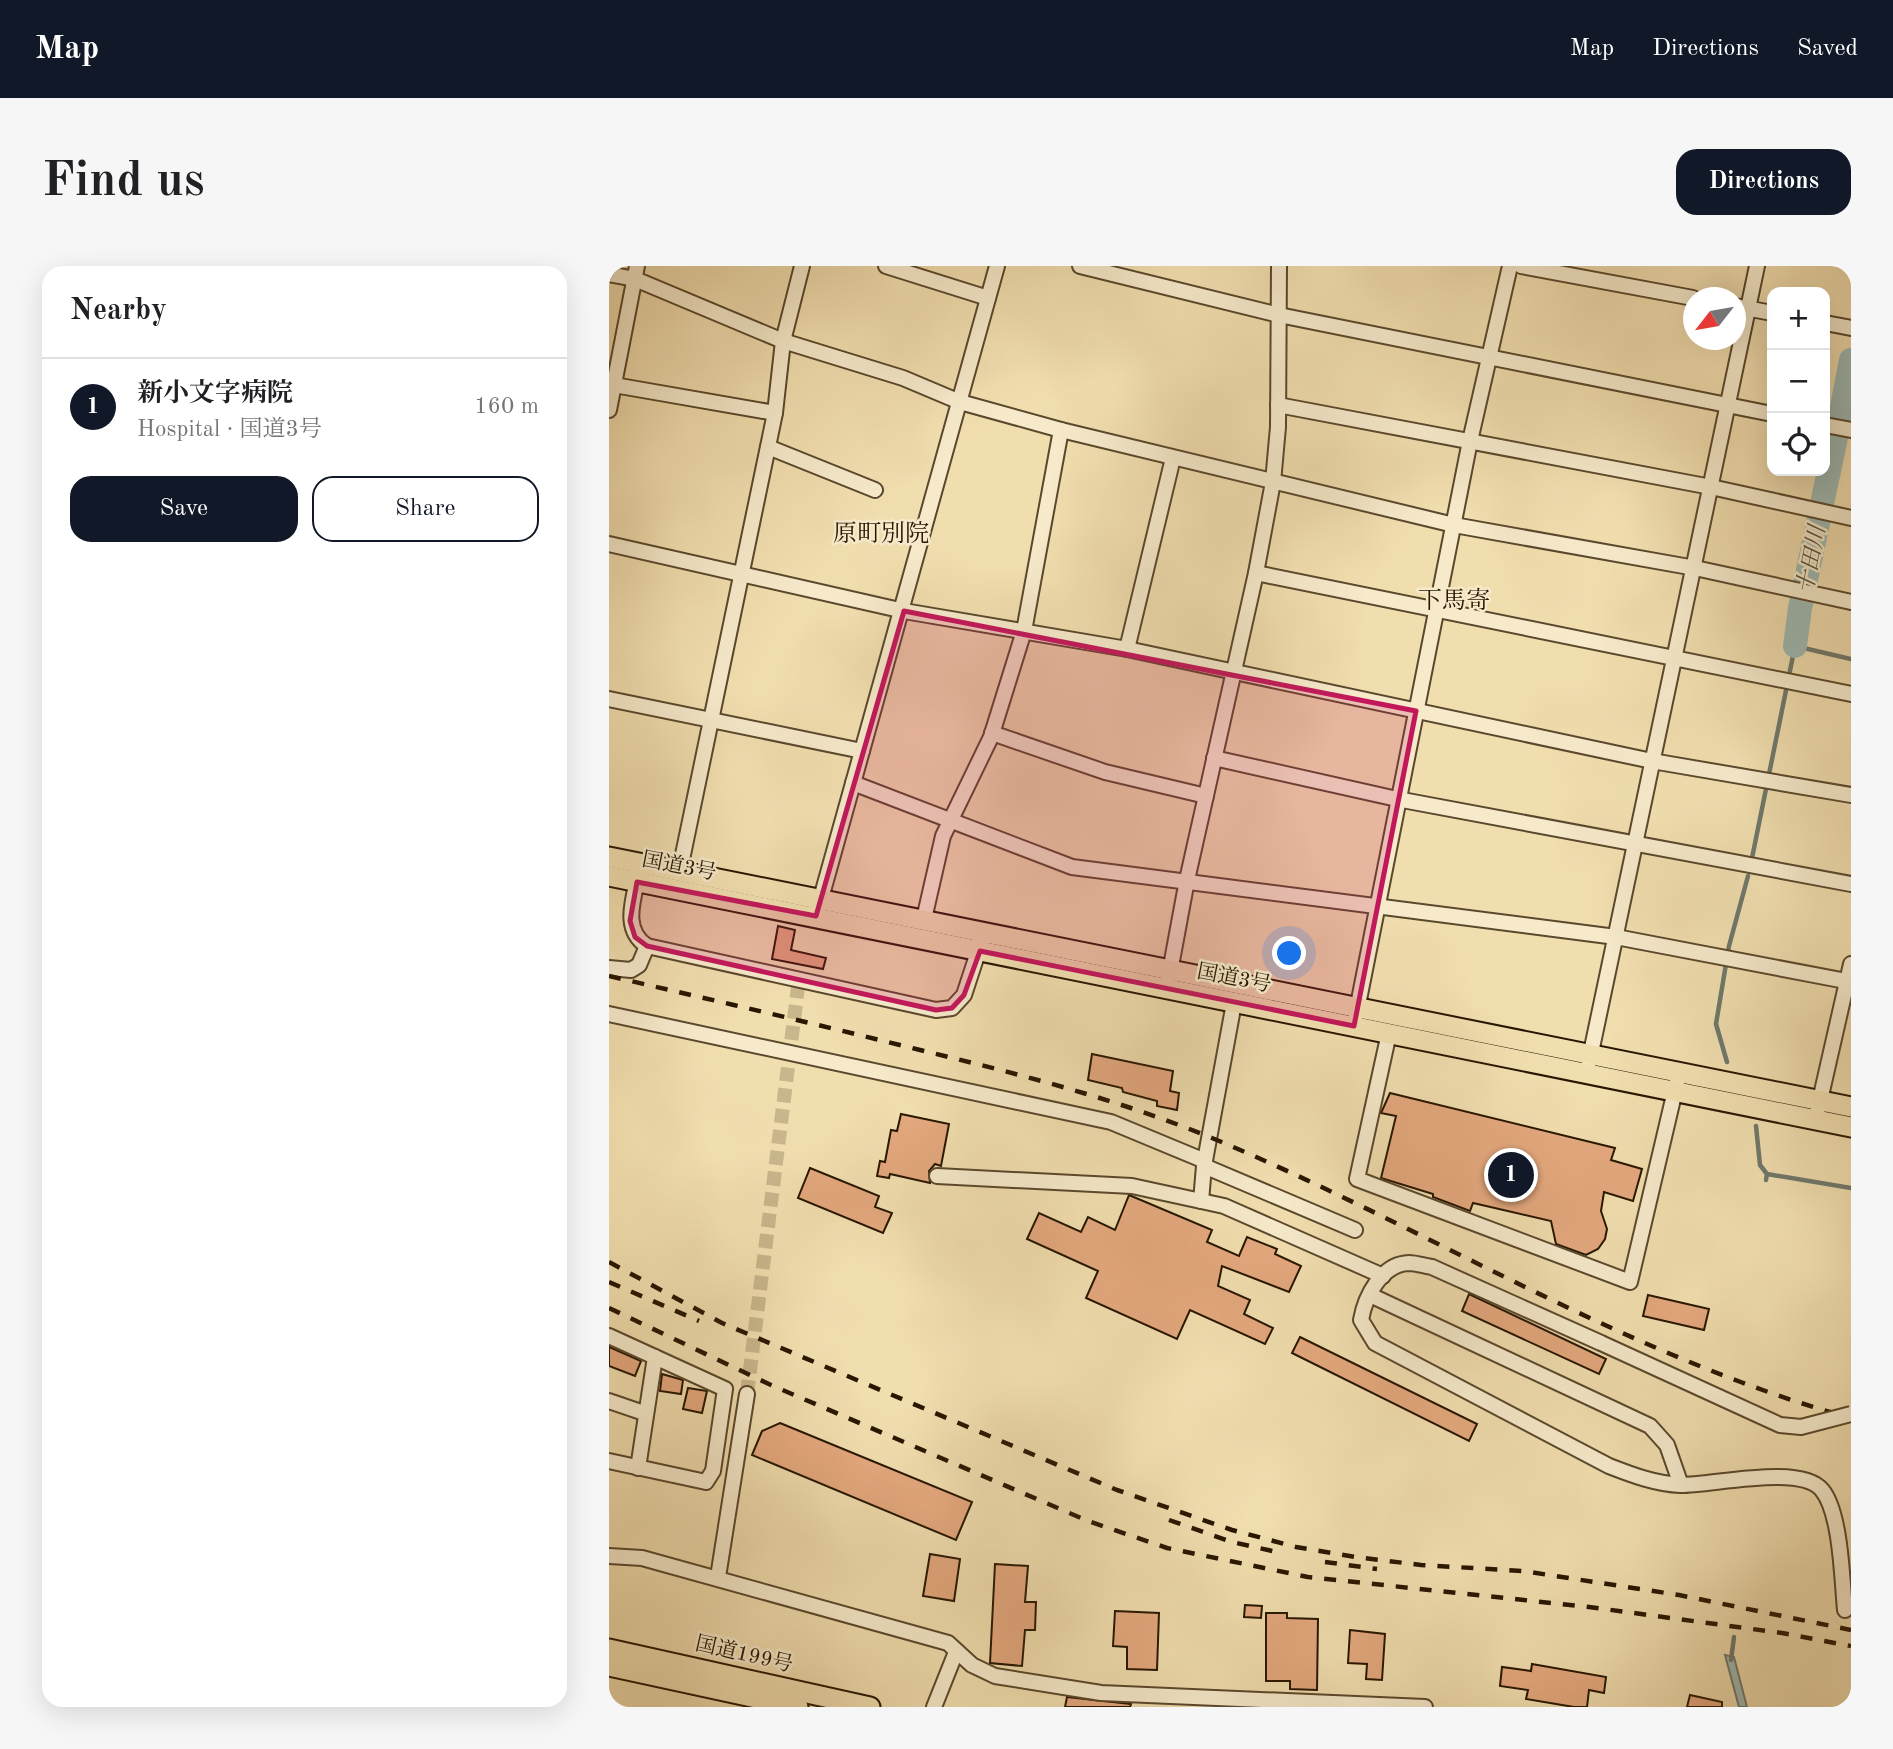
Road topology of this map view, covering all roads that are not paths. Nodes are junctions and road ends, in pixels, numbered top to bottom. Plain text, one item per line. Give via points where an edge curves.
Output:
1 (802, 266) edge
2 (886, 266) edge
3 (997, 266) edge
4 (1080, 266) edge
5 (1279, 266) edge
6 (1510, 266) edge
7 (1521, 266) edge
8 (1757, 266) edge
9 (636, 272) edge
10 (609, 274) edge
11 (1683, 296) edge
12 (1746, 296) edge
13 (988, 299) junction
14 (1746, 308) edge
15 (1767, 312) edge
16 (1279, 315) junction
17 (1830, 324) edge
18 (1851, 328) edge
19 (783, 341) junction
20 (1736, 350) edge
21 (1491, 358) junction
22 (614, 385) junction
23 (960, 402) junction
24 (1278, 405) junction
25 (1729, 405) junction
26 (609, 410) edge
27 (775, 413) junction
28 (1767, 413) edge
29 (1830, 426) edge
30 (1061, 430) junction
31 (1851, 430) edge
32 (1470, 440) junction
33 (768, 447) junction
34 (1173, 458) junction
35 (1273, 482) junction
36 (1711, 488) junction
37 (875, 490) dead end
38 (1851, 518) edge
39 (1454, 525) junction
40 (609, 544) edge
41 (1695, 568) junction
42 (1256, 573) junction
43 (740, 574) junction
44 (1851, 602) edge
45 (1437, 610) junction
46 (904, 611) junction
47 (1024, 631) junction
48 (1127, 649) junction
49 (1675, 657) junction
50 (1232, 673) junction
51 (1851, 694) edge
52 (609, 699) edge
53 (1416, 711) junction
54 (710, 722) junction
55 (992, 733) junction
56 (862, 751) junction
57 (1214, 758) junction
58 (1652, 761) junction
59 (853, 783) junction
60 (1851, 795) edge
61 (1206, 796) junction
62 (1397, 799) junction
63 (949, 820) junction
64 (1634, 842) junction
65 (609, 857) edge
66 (680, 869) junction
67 (639, 873) junction
68 (609, 876) edge
69 (1187, 880) junction
70 (1851, 884) edge
71 (1376, 907) junction
72 (818, 908) junction
73 (924, 919) junction
74 (1616, 937) junction
75 (982, 941) junction
76 (647, 946) junction
77 (1851, 964) edge
78 (609, 968) edge
79 (1169, 979) junction
80 (1849, 982) edge
81 (1234, 1003) junction
82 (609, 1014) edge
83 (1356, 1017) junction
84 (1389, 1033) junction
85 (1591, 1054) junction
86 (1587, 1074) junction
87 (1677, 1082) junction
88 (1819, 1100) junction
89 (1851, 1107) edge
90 (1816, 1120) junction
91 (1851, 1127) edge
92 (1204, 1163) junction
93 (937, 1176) dead end
94 (1201, 1201) junction
95 (1355, 1230) dead end
96 (1383, 1276) junction
97 (1370, 1295) junction
98 (609, 1336) edge
99 (655, 1357) junction
100 (747, 1394) tunnel mouth
101 (609, 1401) edge
102 (644, 1413) junction
103 (1851, 1413) edge
104 (609, 1461) edge
105 (638, 1468) junction
106 (1681, 1485) junction
107 (609, 1556) edge
108 (718, 1577) junction
109 (1845, 1610) dead end
110 (609, 1649) edge
111 (956, 1652) junction
112 (609, 1666) edge
113 (798, 1707) edge
114 (870, 1707) edge
115 (934, 1707) edge
116 (1425, 1707) edge

1 - 19 street
2 - 13 street
3 - 13 street
4 - 16 street
5 - 16 street
6 - 21 street
7 - 11 street
8 - 12 street
9 - 10 street
9 - 19 street
9 - 22 street
13 - 23 street
14 - 15 street
16 - 21 street
16 - 24 street
17 - 18 street
19 - 23 street via 903,378
19 - 27 street
20 - 25 street
21 - 25 street
21 - 32 street
22 - 26 street
22 - 27 street
23 - 30 street
23 - 46 street
24 - 32 street
24 - 35 street
25 - 28 street
25 - 36 street
27 - 33 street
29 - 31 street
30 - 34 street
30 - 47 street
32 - 36 street
32 - 39 street
33 - 37 street
33 - 43 street
34 - 35 street
34 - 48 street
35 - 39 street
35 - 42 street
36 - 38 street
36 - 41 street
39 - 41 street
39 - 45 street
40 - 43 street
41 - 44 street
41 - 49 street
42 - 45 street
42 - 50 street
43 - 46 street
43 - 54 street
45 - 49 street
45 - 53 street
46 - 47 street
46 - 56 street
47 - 48 street
47 - 55 street
48 - 50 street
49 - 51 street
49 - 58 street
50 - 53 street
50 - 57 street
52 - 54 street
53 - 58 street
53 - 62 street
54 - 56 street
54 - 66 street
55 - 61 street via 1105,772
55 - 63 street
56 - 59 street
57 - 61 street
57 - 62 street
58 - 60 street
58 - 64 street
59 - 63 street
59 - 72 street
61 - 69 street
62 - 64 street
62 - 71 street
63 - 69 street via 1072,867
63 - 73 street
64 - 70 street
64 - 74 street
65 - 67 highway, 国道3号
66 - 67 highway, 国道3号
66 - 72 highway, 国道3号
67 - 68 highway, 国道3号
67 - 72 highway, 国道3号
67 - 76 street via 630,921 635,937
69 - 71 street
69 - 79 street
71 - 74 street
71 - 83 street
72 - 73 highway, 国道3号
72 - 75 highway, 国道3号
73 - 75 highway, 国道3号
74 - 80 street
74 - 85 street
75 - 76 street via 964,995 952,1008 936,1010
75 - 79 highway, 国道3号
76 - 78 street via 639,965 631,970
77 - 80 street
79 - 81 highway, 国道3号
79 - 83 highway, 国道3号
80 - 88 street
81 - 83 highway, 国道3号
81 - 92 street
82 - 92 street via 1111,1122
83 - 84 highway, 国道3号
83 - 85 highway, 国道3号
84 - 86 highway, 国道3号
84 - 87 street via 1357,1179 1630,1282
85 - 86 street
85 - 87 highway, 国道3号
86 - 87 highway, 国道3号
87 - 88 highway, 国道3号
87 - 90 highway, 国道3号
88 - 89 highway, 国道3号
88 - 90 street
90 - 91 highway, 国道3号
92 - 94 street
92 - 95 street
93 - 94 street via 1132,1186
94 - 96 street via 1224,1206
96 - 97 street
96 - 103 street, bridge via 1393,1267 1409,1263 1432,1267 1780,1425 1811,1426
97 - 106 street via 1650,1426 1667,1445
97 - 106 street via 1361,1320 1375,1343 1609,1466 1644,1480
98 - 99 street
99 - 102 street
99 - 105 street via 725,1389 713,1471 706,1482
100 - 108 street
101 - 102 street
102 - 105 street
104 - 105 street
106 - 109 street via 1809,1479 1822,1490 1833,1517
107 - 108 street via 642,1558
108 - 111 street via 948,1643
110 - 114 highway, 国道199号
111 - 115 street
111 - 116 street via 995,1676 1101,1693
112 - 113 highway, 国道199号

